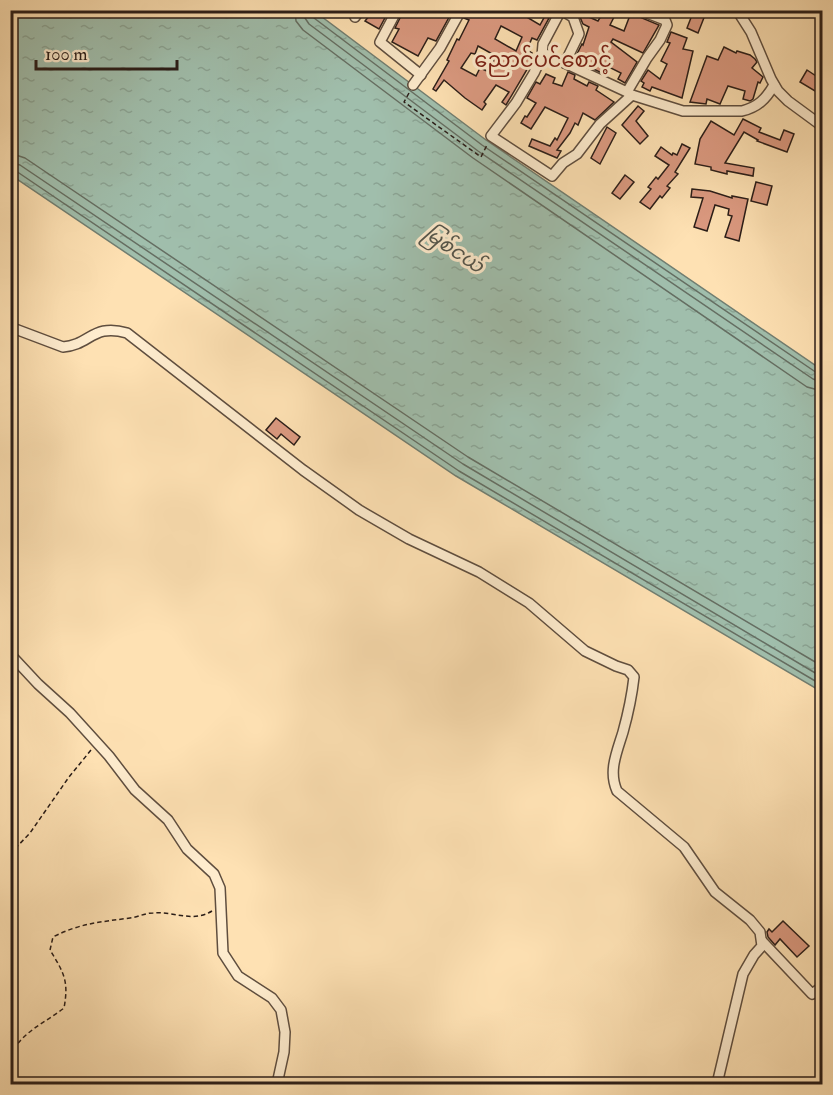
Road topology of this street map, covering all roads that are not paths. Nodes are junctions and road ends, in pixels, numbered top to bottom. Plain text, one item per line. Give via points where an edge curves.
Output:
1 (352, 10) edge
2 (360, 10) edge
3 (397, 10) edge
4 (461, 10) edge
5 (561, 10) edge
6 (639, 10) edge
7 (737, 10) edge
8 (543, 53) junction
9 (565, 63) junction
10 (422, 75) junction
11 (413, 85) road end
12 (774, 85) junction
13 (630, 93) junction
14 (822, 126) edge
15 (10, 327) edge
16 (10, 654) edge
17 (762, 941) junction
18 (822, 987) edge
19 (277, 1084) edge
20 (717, 1084) edge

1 - 2 street via 355,17
3 - 10 street via 380,42
4 - 10 street
5 - 8 street via 543,44
5 - 9 street via 573,17 579,34
6 - 13 street via 665,20 667,25
7 - 12 street
8 - 9 street
8 - 13 street via 523,93 491,136 552,176 562,163 577,154
9 - 13 street
10 - 11 street
12 - 13 street via 765,100 742,111 683,111
12 - 14 street via 788,101
15 - 17 street via 63,347 100,330 126,333 359,510 479,572 529,603 585,651 628,670 634,676 612,781 617,791 684,847 715,892 750,920
16 - 19 street via 97,742 135,790 168,820 187,849 214,874 222,899 223,953 238,976 272,998 281,1010 284,1052
17 - 18 street via 812,994
17 - 20 street via 743,974

